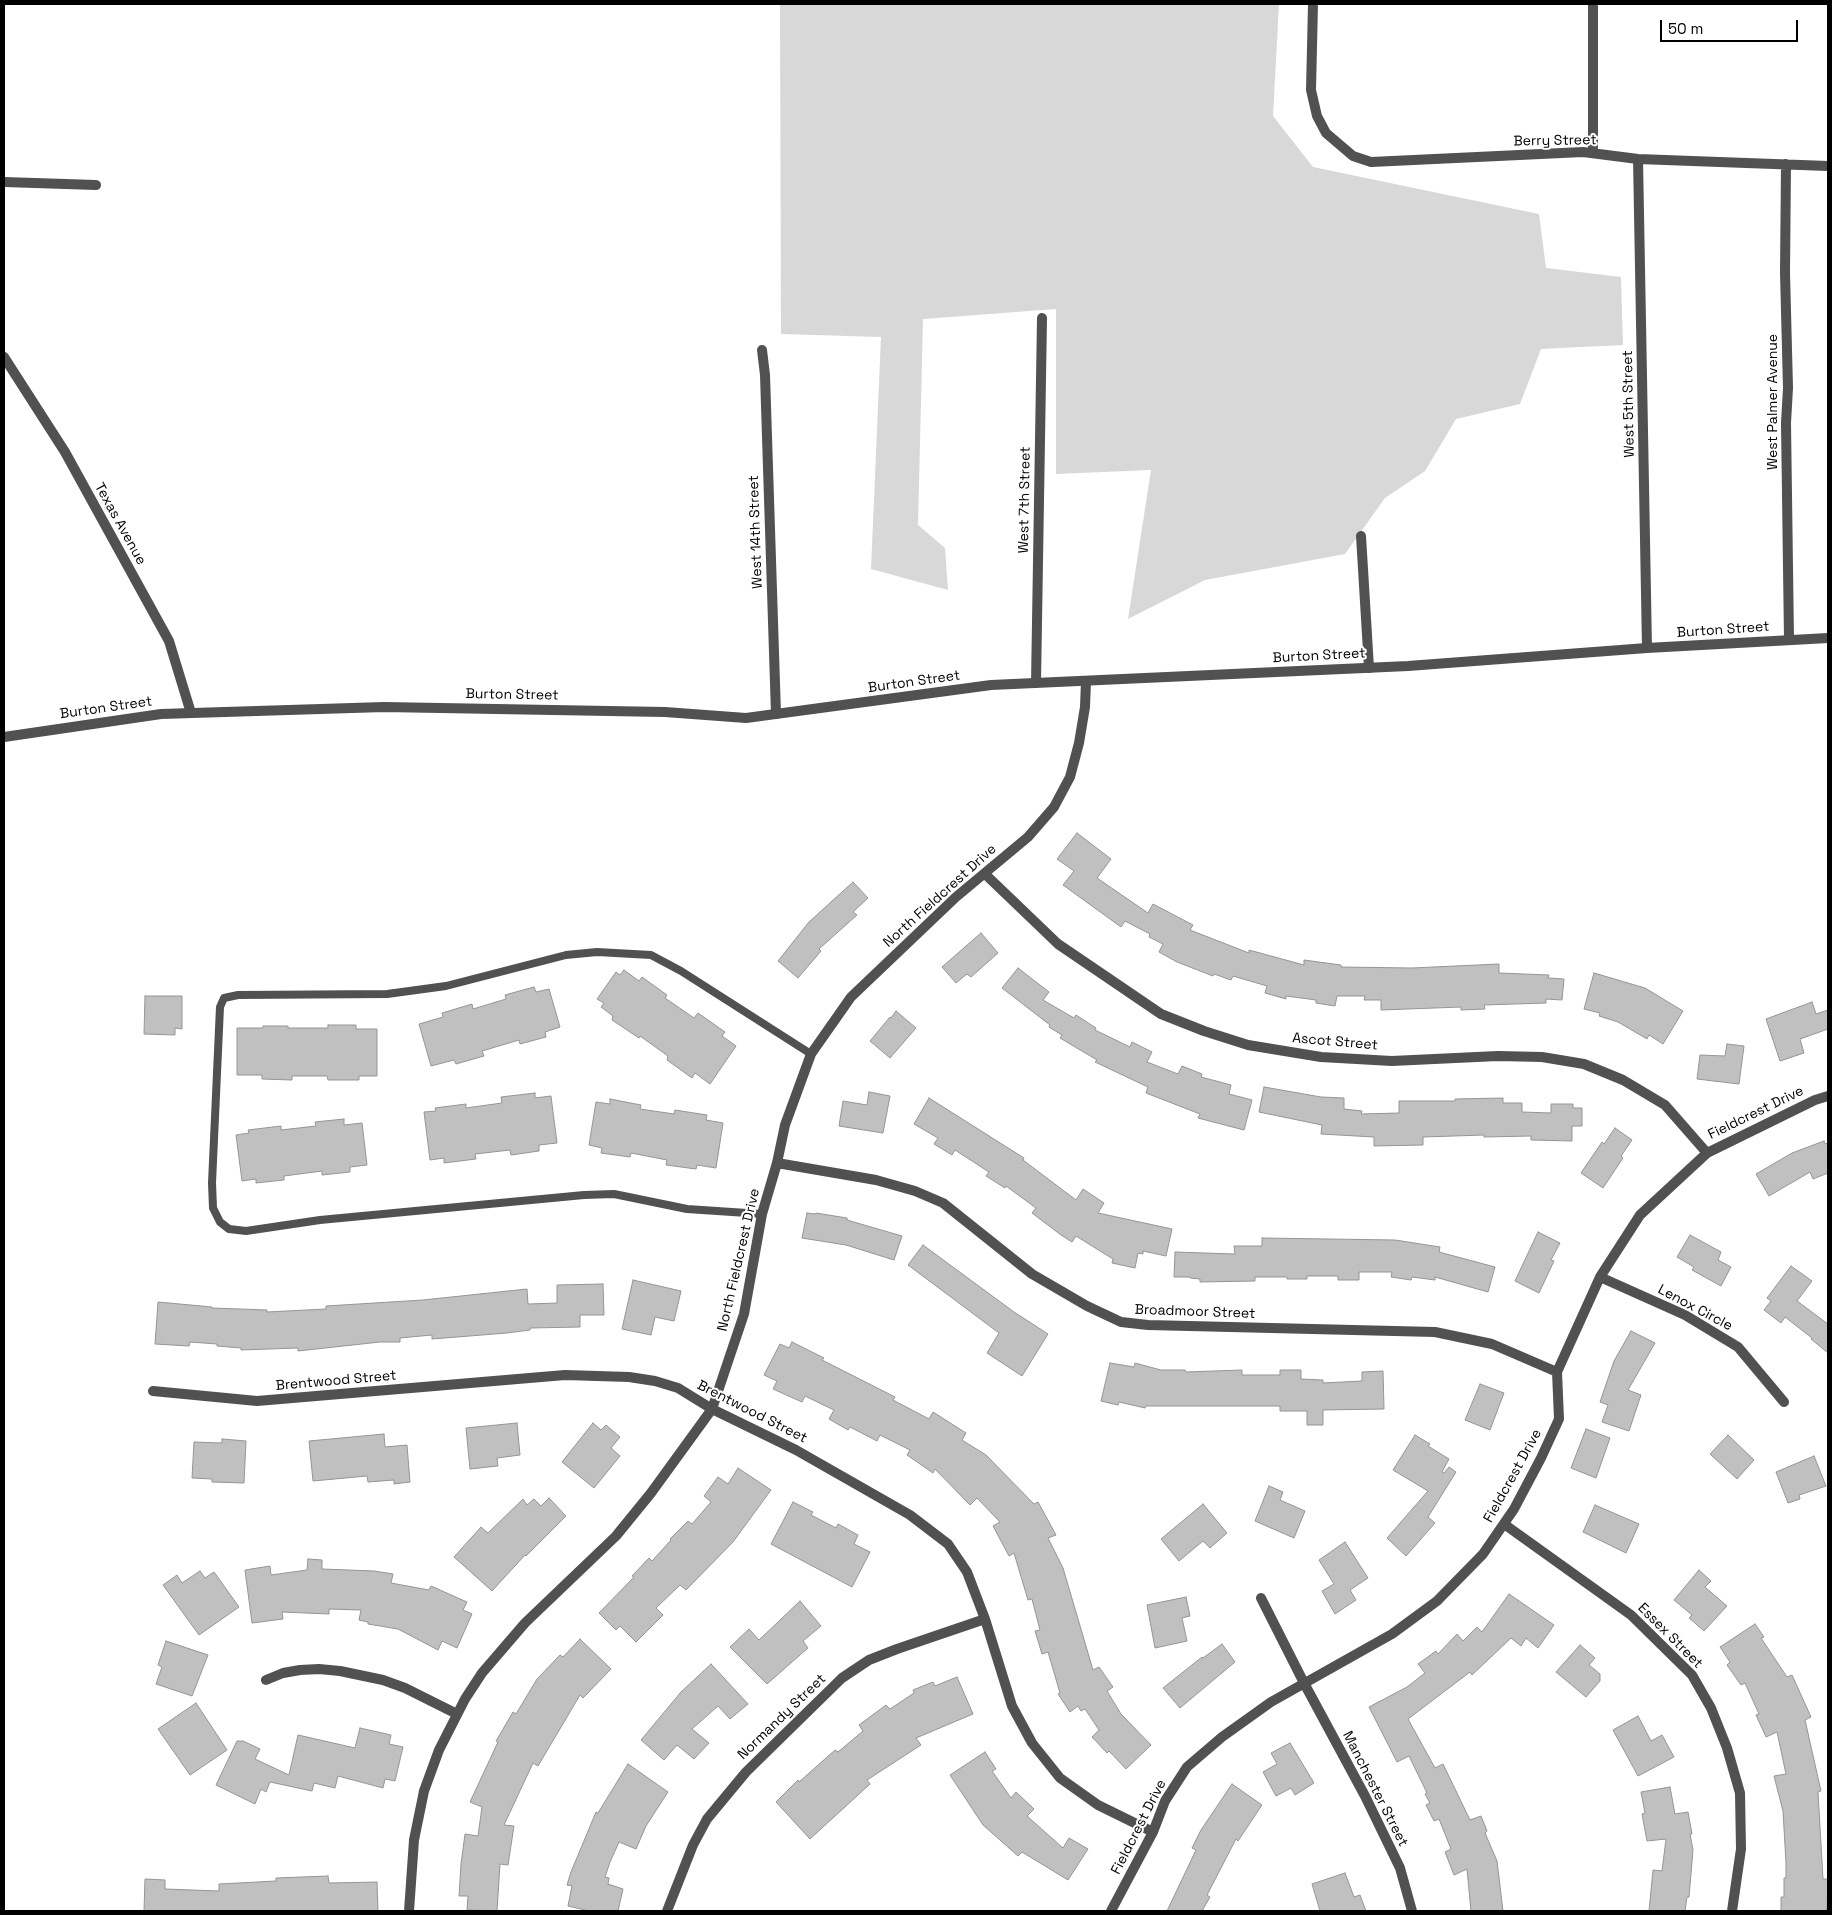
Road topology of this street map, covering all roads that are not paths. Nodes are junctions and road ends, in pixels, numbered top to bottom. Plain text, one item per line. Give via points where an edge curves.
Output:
1 (1313, 4) edge
2 (1593, 4) edge
3 (1593, 153) junction
4 (1638, 158) junction
5 (1786, 164) junction
6 (1828, 166) edge
7 (4, 182) edge
8 (96, 185) dead end
9 (1042, 318) dead end
10 (762, 350) dead end
11 (4, 357) edge
12 (1361, 536) dead end
13 (1828, 638) edge
14 (1789, 639) junction
15 (1647, 648) junction
16 (1369, 668) junction
17 (1086, 681) junction
18 (1036, 683) junction
19 (191, 713) junction
20 (776, 714) junction
21 (4, 737) edge
22 (985, 874) junction
23 (812, 1054) junction
24 (1828, 1096) edge
25 (1708, 1152) junction
26 (777, 1163) junction
27 (762, 1214) junction
28 (1600, 1277) junction
29 (1557, 1372) junction
30 (153, 1391) dead end
31 (1784, 1402) dead end
32 (712, 1408) junction
33 (1504, 1524) junction
34 (1261, 1598) dead end
35 (985, 1619) junction
36 (266, 1680) dead end
37 (1304, 1683) junction
38 (457, 1714) junction
39 (1153, 1832) junction
40 (409, 1911) edge
41 (667, 1911) edge
42 (1111, 1911) edge
43 (1412, 1911) edge
44 (1732, 1911) edge

1 - 3 street, Berry Street via 1311,90 1317,116 1326,133 1353,156 1371,162
2 - 3 street
3 - 4 street, Berry Street
4 - 5 street, Berry Street
4 - 15 street, West 5th Street
5 - 6 street, Berry Street
5 - 14 street, West Palmer Avenue
7 - 8 street
9 - 18 street, West 7th Street
10 - 20 street, West 14th Street
11 - 19 street, Texas Avenue via 65,452 169,641
12 - 16 street
13 - 14 street, Burton Street
14 - 15 street, Burton Street
15 - 16 street, Burton Street
16 - 17 street, Burton Street
17 - 18 street, Burton Street
17 - 22 street, North Fieldcrest Drive via 1085,707 1070,777 1054,807 1028,836
18 - 20 street, Burton Street via 991,685
19 - 20 street, Burton Street via 384,707 664,712 746,718
19 - 21 street, Burton Street via 161,714
22 - 23 street, North Fieldcrest Drive via 956,897 851,997
22 - 25 street, Ascot Street via 1058,944 1161,1014 1204,1031 1248,1045 1321,1057 1392,1061 1498,1056 1584,1064 1623,1080 1666,1105
23 - 26 street, North Fieldcrest Drive via 785,1125
23 - 27 lane via 681,971 650,955 597,952 566,955 446,986 387,994 238,995 224,998 220,1007 213,1208 220,1222 230,1229 246,1231 320,1220 614,1194 687,1209
24 - 25 street, Fieldcrest Drive
25 - 28 street, Fieldcrest Drive via 1640,1215
26 - 27 street, North Fieldcrest Drive
26 - 29 street, Broadmoor Street via 876,1180 915,1190 944,1203 1032,1274 1121,1322 1435,1332 1492,1344
27 - 32 street, North Fieldcrest Drive via 744,1314
28 - 29 street, Fieldcrest Drive
28 - 31 street, Lenox Circle via 1685,1315 1738,1348
29 - 33 street, Fieldcrest Drive via 1559,1419
30 - 32 street, Brentwood Street via 257,1401 565,1375 629,1376 678,1388
32 - 35 street, Brentwood Street via 796,1450 910,1515 948,1544 967,1572
32 - 38 street, North Fieldcrest Drive via 616,1536 503,1648 482,1673
33 - 37 street, Fieldcrest Drive via 1483,1554 1437,1601 1392,1634
33 - 44 street, Essex Street via 1632,1615 1692,1675 1711,1708 1740,1793 1741,1849
34 - 37 street, Manchester Street
35 - 39 street, Brentwood Street via 1012,1706 1032,1743 1060,1778 1098,1805
35 - 41 street, Normandy Street via 869,1660 842,1678 746,1772 707,1819
36 - 38 street via 300,1670 340,1671 405,1688
37 - 39 street, Fieldcrest Drive via 1222,1737 1188,1766 1165,1801
37 - 43 street, Manchester Street via 1395,1859
38 - 40 street, North Fieldcrest Drive via 424,1791 414,1840
39 - 42 street, Fieldcrest Drive

